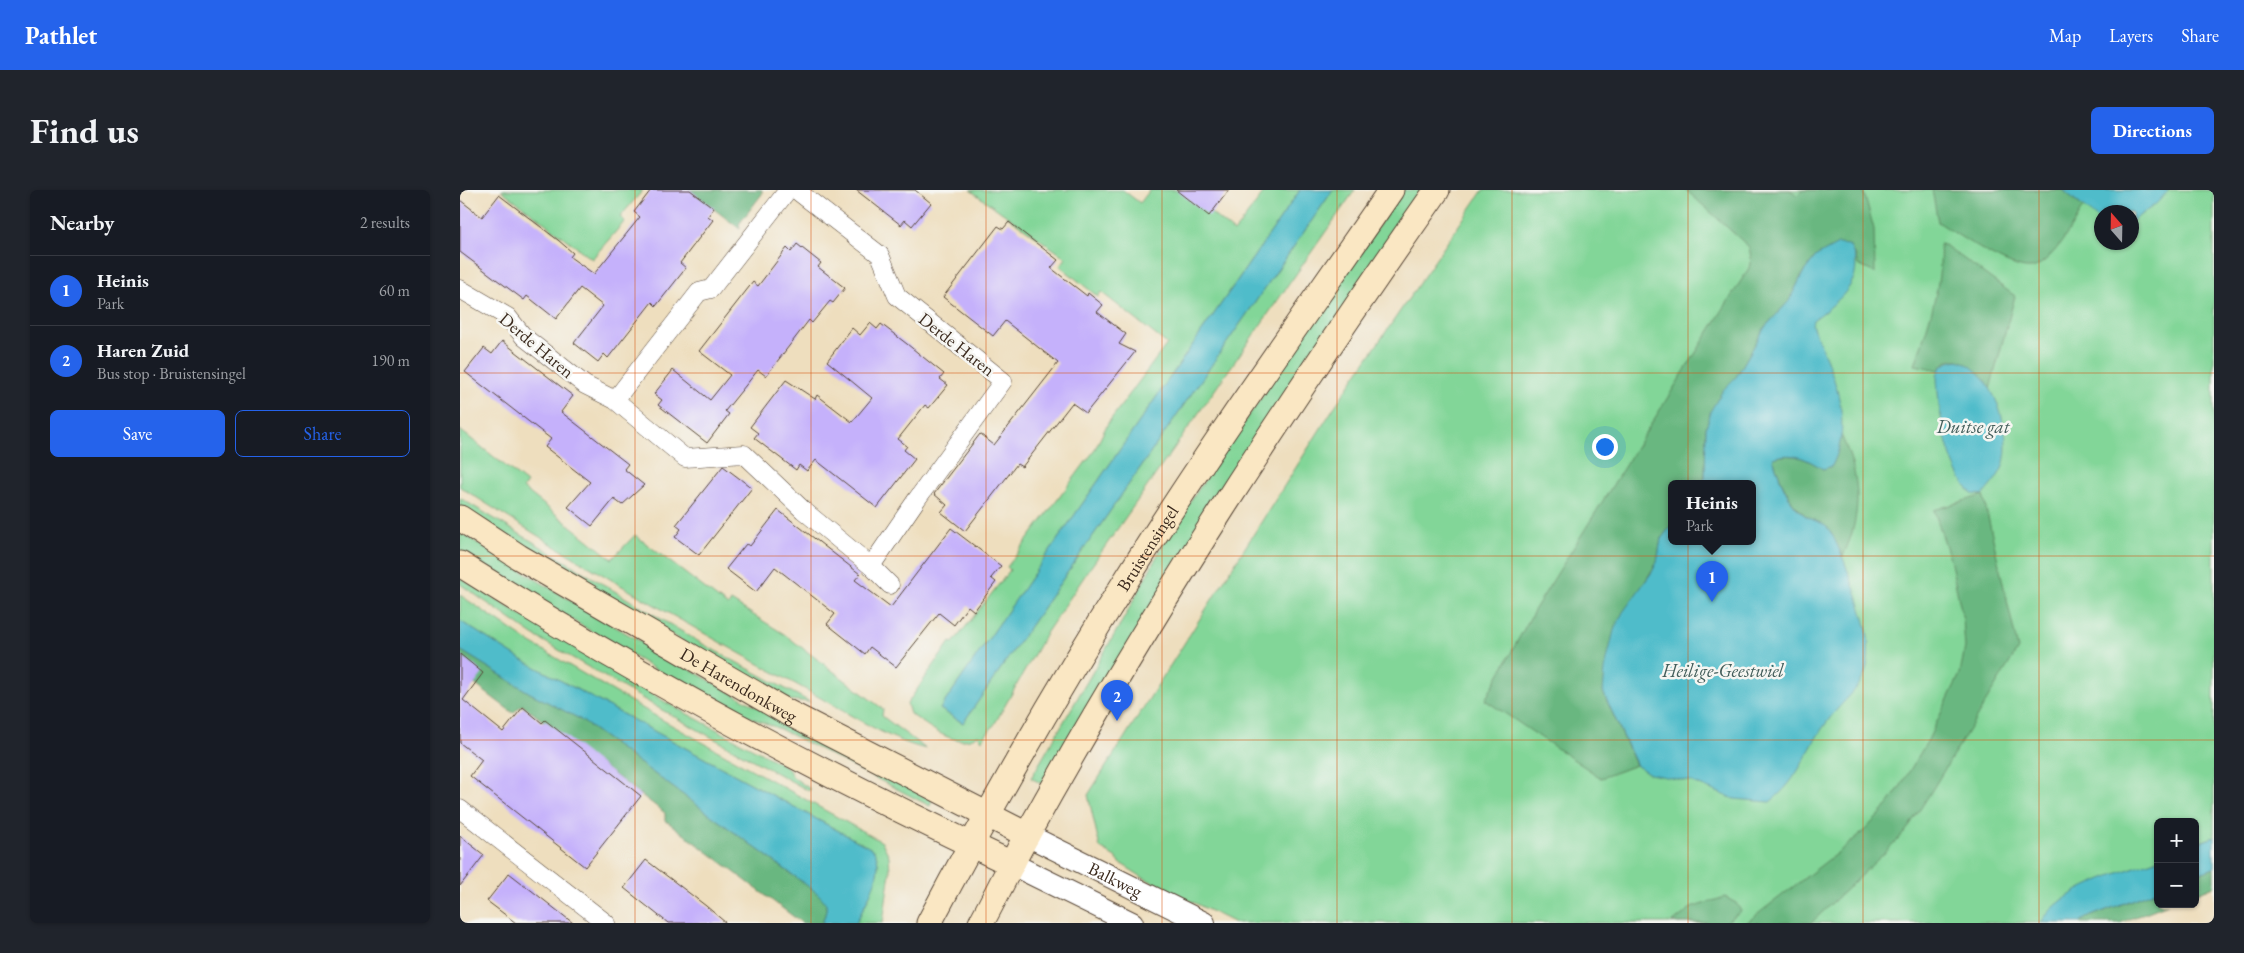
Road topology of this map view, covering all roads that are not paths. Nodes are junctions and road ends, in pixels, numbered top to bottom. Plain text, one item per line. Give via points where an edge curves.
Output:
1 (788, 190) edge
2 (796, 190) edge
3 (1391, 190) edge
4 (1437, 190) edge
5 (460, 288) edge
6 (615, 400) junction
7 (460, 518) edge
8 (460, 564) edge
9 (871, 566) junction
10 (890, 585) dead end
11 (460, 809) edge
12 (986, 816) junction
13 (1027, 835) junction
14 (970, 844) junction
15 (1012, 864) junction
16 (606, 923) edge
17 (929, 923) edge
18 (981, 923) edge
19 (1132, 923) edge
20 (1204, 923) edge

1 - 6 street via 711,289 699,292
2 - 9 street, Derde Haren via 880,255 897,296 1003,380
3 - 12 main road, Bruistensingel via 1163,522
4 - 13 main road via 1197,550
5 - 6 street, Derde Haren via 508,317 524,337 586,385
6 - 9 street, Derde Haren via 686,458 744,454 803,510
7 - 12 main road, De Harendonkweg via 519,557 785,711
8 - 14 main road, De Harendonkweg via 715,715
9 - 10 street, Derde Haren
11 - 16 street
12 - 13 main road, De Harendonkweg
12 - 14 main road, Bruistensingel
13 - 15 main road
13 - 20 street, Balkweg
14 - 15 main road, De Harendonkweg
14 - 17 main road, Bruistensingel
15 - 18 main road
15 - 19 street, Balkweg

